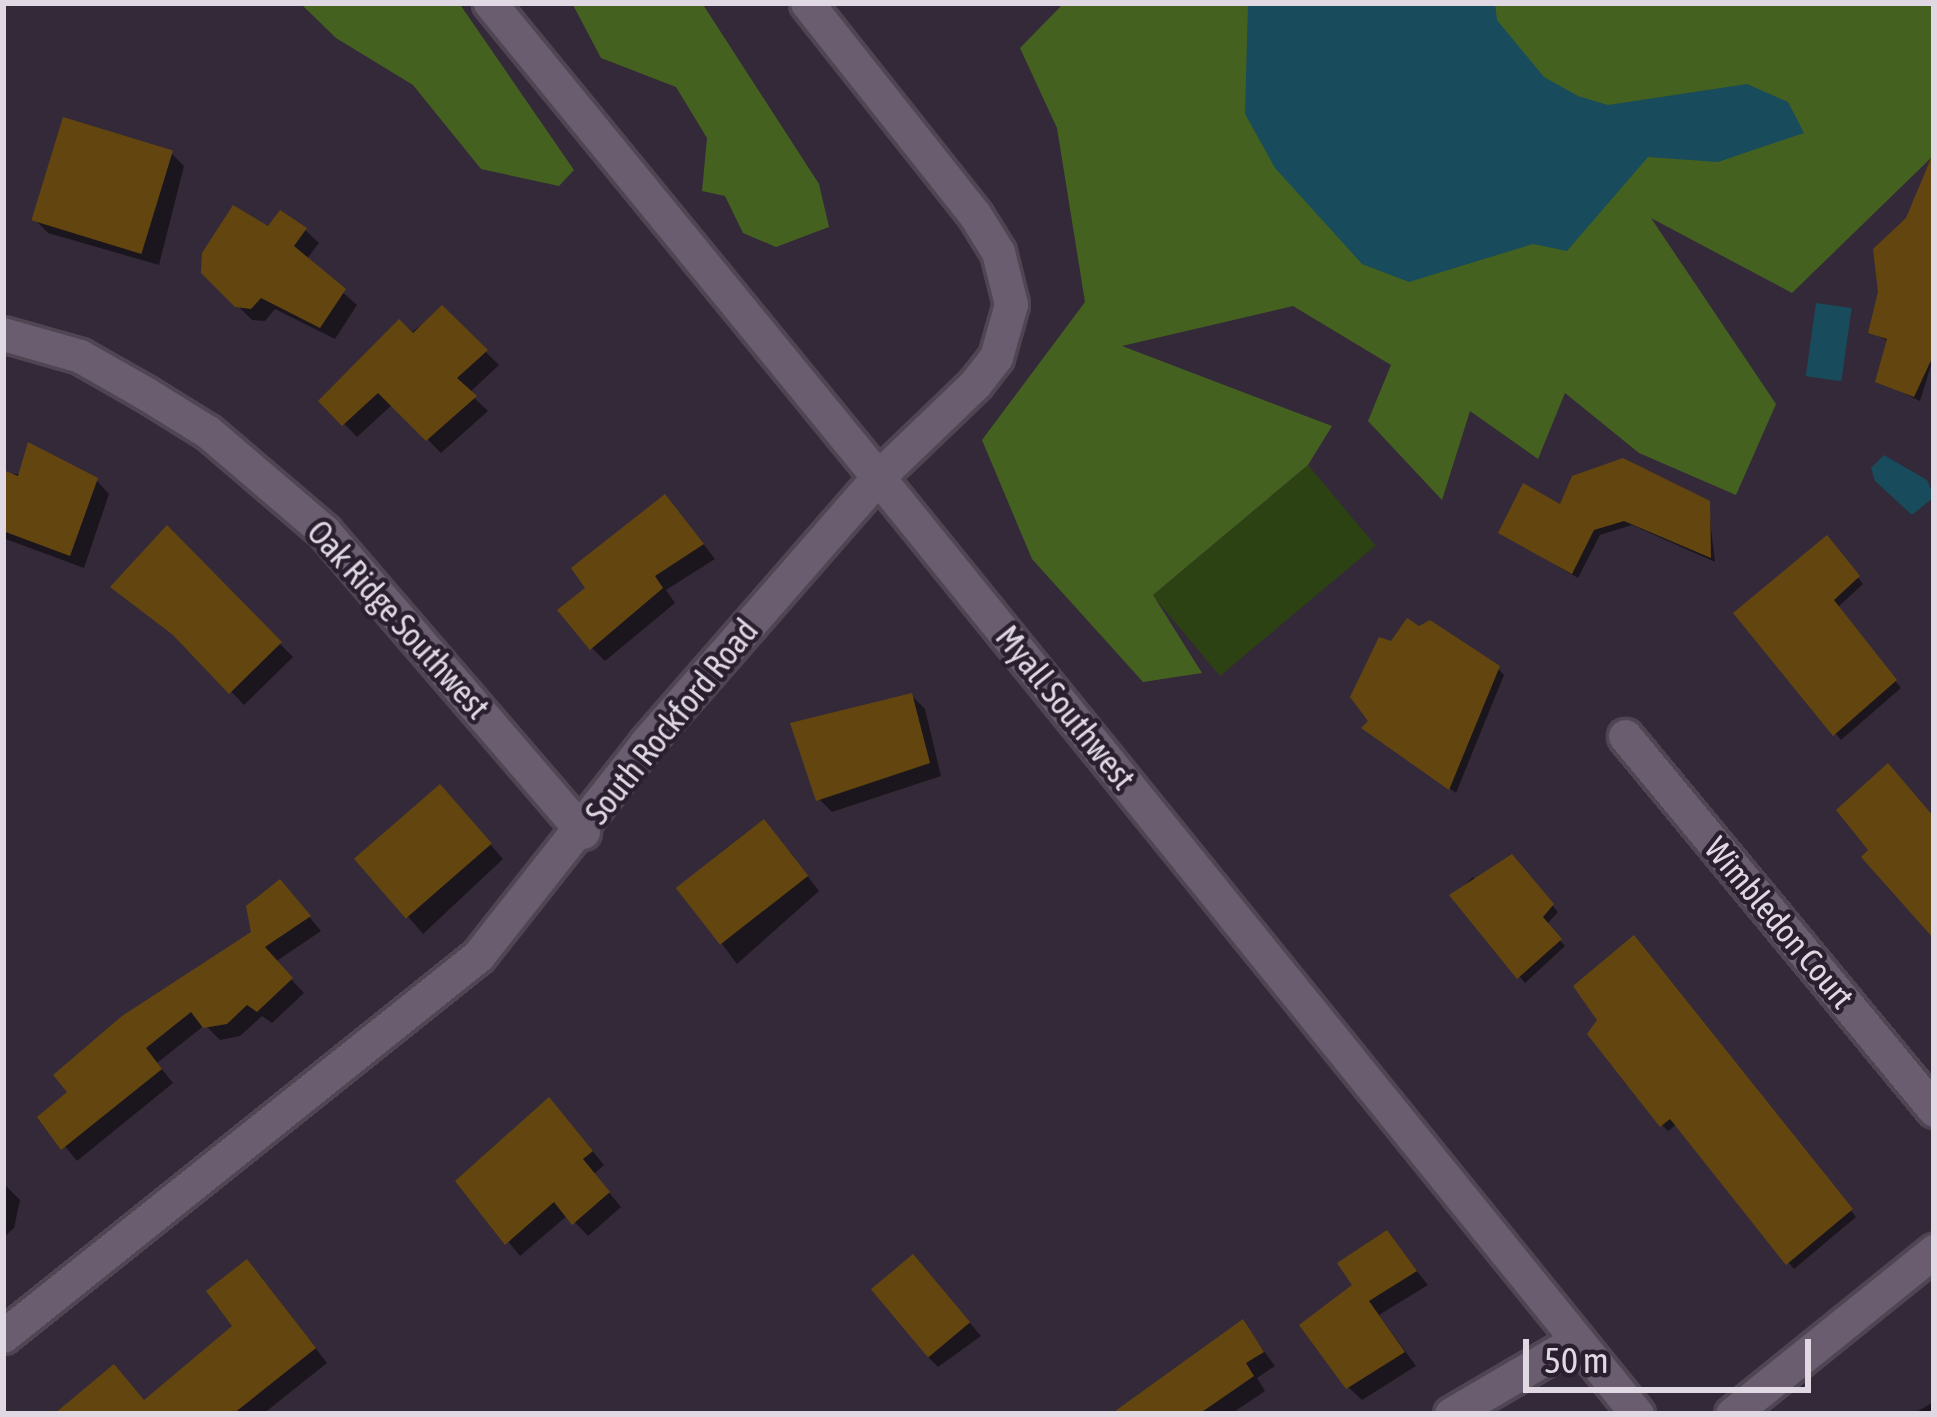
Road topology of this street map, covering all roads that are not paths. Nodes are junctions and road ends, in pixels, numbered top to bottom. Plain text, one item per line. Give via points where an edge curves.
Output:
1 (490, 3) edge
2 (807, 3) edge
3 (3, 334) edge
4 (878, 477) junction
5 (1624, 736) dead end
6 (583, 832) junction
7 (1934, 1110) edge
8 (1934, 1251) edge
9 (3, 1336) edge
10 (1577, 1340) junction
11 (1451, 1414) edge
12 (1637, 1414) edge
13 (1732, 1414) edge

1 - 4 street, Myall Southwest
2 - 4 street, South Rockford Road via 975,214 1009,292 996,357
3 - 6 street, Oak Ridge Southwest via 80,356 145,393 208,432 308,517
4 - 6 street, South Rockford Road via 646,742
4 - 10 street, Myall Southwest
5 - 7 street, Wimbledon Court
6 - 9 street, South Rockford Road via 478,956
8 - 13 street
10 - 11 street
10 - 12 street, Myall Southwest

